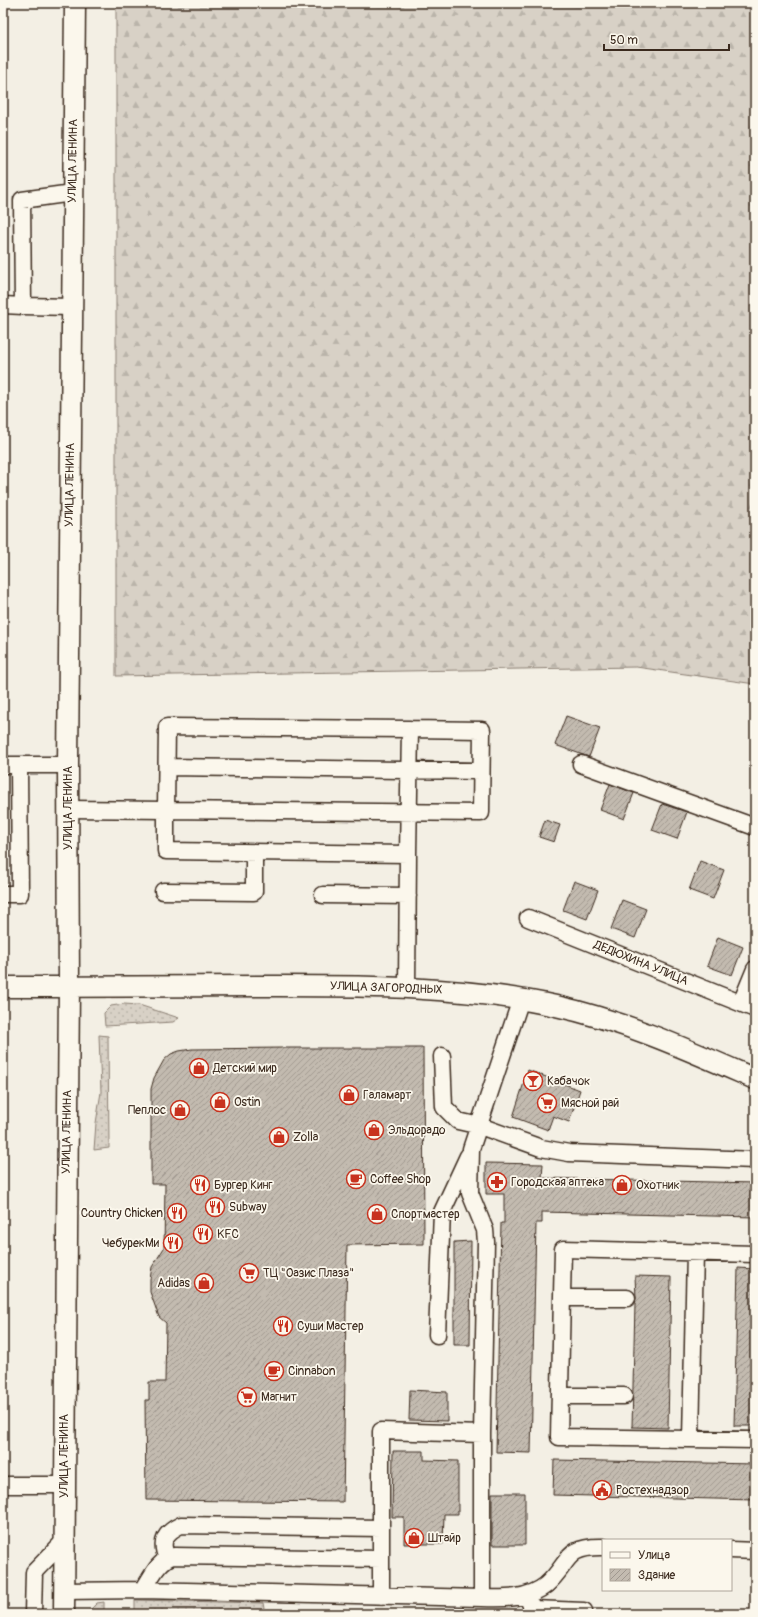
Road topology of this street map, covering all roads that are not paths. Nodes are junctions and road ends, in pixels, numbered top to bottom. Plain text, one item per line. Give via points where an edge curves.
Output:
1 (75, 3) edge
2 (72, 193) junction
3 (3, 305) edge
4 (22, 306) junction
5 (72, 307) junction
6 (410, 729) junction
7 (581, 764) dead end
8 (11, 765) edge
9 (68, 765) junction
10 (167, 767) junction
11 (409, 770) junction
12 (481, 770) junction
13 (68, 808) junction
14 (166, 810) junction
15 (409, 812) junction
16 (755, 827) edge
17 (254, 852) junction
18 (408, 854) junction
19 (163, 891) dead end
20 (3, 894) edge
21 (323, 895) dead end
22 (408, 896) junction
23 (528, 918) dead end
24 (755, 969) edge
25 (3, 986) edge
26 (69, 986) junction
27 (407, 988) junction
28 (521, 999) junction
29 (748, 1006) edge
30 (442, 1056) dead end
31 (755, 1079) edge
32 (480, 1126) junction
33 (471, 1149) junction
34 (755, 1160) edge
35 (695, 1252) junction
36 (755, 1254) edge
37 (562, 1298) junction
38 (627, 1298) dead end
39 (437, 1335) dead end
40 (560, 1396) junction
41 (624, 1396) dead end
42 (482, 1434) junction
43 (691, 1439) junction
44 (755, 1440) edge
45 (3, 1485) edge
46 (64, 1485) junction
47 (381, 1528) junction
48 (64, 1541) junction
49 (602, 1547) edge
50 (732, 1550) edge
51 (755, 1551) edge
52 (167, 1558) junction
53 (381, 1559) junction
54 (142, 1590) junction
55 (64, 1591) junction
56 (526, 1595) junction
57 (381, 1596) junction
58 (482, 1598) junction
59 (504, 1607) edge
60 (584, 1611) dead end
61 (34, 1614) edge
62 (64, 1614) edge

1 - 2 main road, УЛИЦА ЛЕНИНА
2 - 4 lane via 22,200
2 - 5 main road, УЛИЦА ЛЕНИНА
3 - 4 lane
4 - 5 lane
5 - 9 main road, УЛИЦА ЛЕНИНА
6 - 10 lane via 167,727
6 - 11 lane
6 - 12 lane via 482,730
7 - 16 lane
8 - 9 lane
8 - 20 lane via 20,894
9 - 13 main road, УЛИЦА ЛЕНИНА
10 - 11 lane
10 - 14 lane
11 - 12 lane
11 - 15 lane
12 - 15 lane via 481,814
13 - 14 lane
13 - 26 main road, УЛИЦА ЛЕНИНА
14 - 15 lane
14 - 17 lane via 166,851
15 - 18 lane
17 - 18 lane
17 - 19 lane via 254,892
18 - 22 lane
21 - 22 lane
22 - 27 lane
23 - 29 lane, ДЕДЮХИНА УЛИЦА
24 - 29 lane
25 - 26 main road, УЛИЦА ЗАГОРОДНЫХ
26 - 27 main road, УЛИЦА ЗАГОРОДНЫХ
26 - 46 main road, УЛИЦА ЛЕНИНА
27 - 28 main road, УЛИЦА ЗАГОРОДНЫХ
28 - 31 main road, УЛИЦА ЗАГОРОДНЫХ via 557,1006 626,1026
28 - 32 lane
30 - 32 lane via 444,1107 458,1121
32 - 33 lane
32 - 34 lane via 541,1148 569,1153
33 - 39 lane via 442,1212
33 - 42 lane via 470,1193 485,1230 486,1242
35 - 36 lane
35 - 37 lane via 563,1249
35 - 43 lane
37 - 38 lane
37 - 40 lane
40 - 41 lane
40 - 43 lane via 559,1437
42 - 47 lane via 382,1431
42 - 58 lane
43 - 44 lane
45 - 46 lane
46 - 48 main road, УЛИЦА ЛЕНИНА
47 - 52 lane via 181,1525 165,1537 163,1549
47 - 53 lane
48 - 55 main road, УЛИЦА ЛЕНИНА
48 - 61 lane via 34,1572
49 - 56 lane via 587,1546 572,1553 545,1585
50 - 51 lane
52 - 53 lane
52 - 54 lane
53 - 57 lane
54 - 55 lane
54 - 57 lane
55 - 62 main road, УЛИЦА ЛЕНИНА
56 - 59 lane
56 - 60 lane via 533,1609
57 - 58 lane
58 - 59 lane

